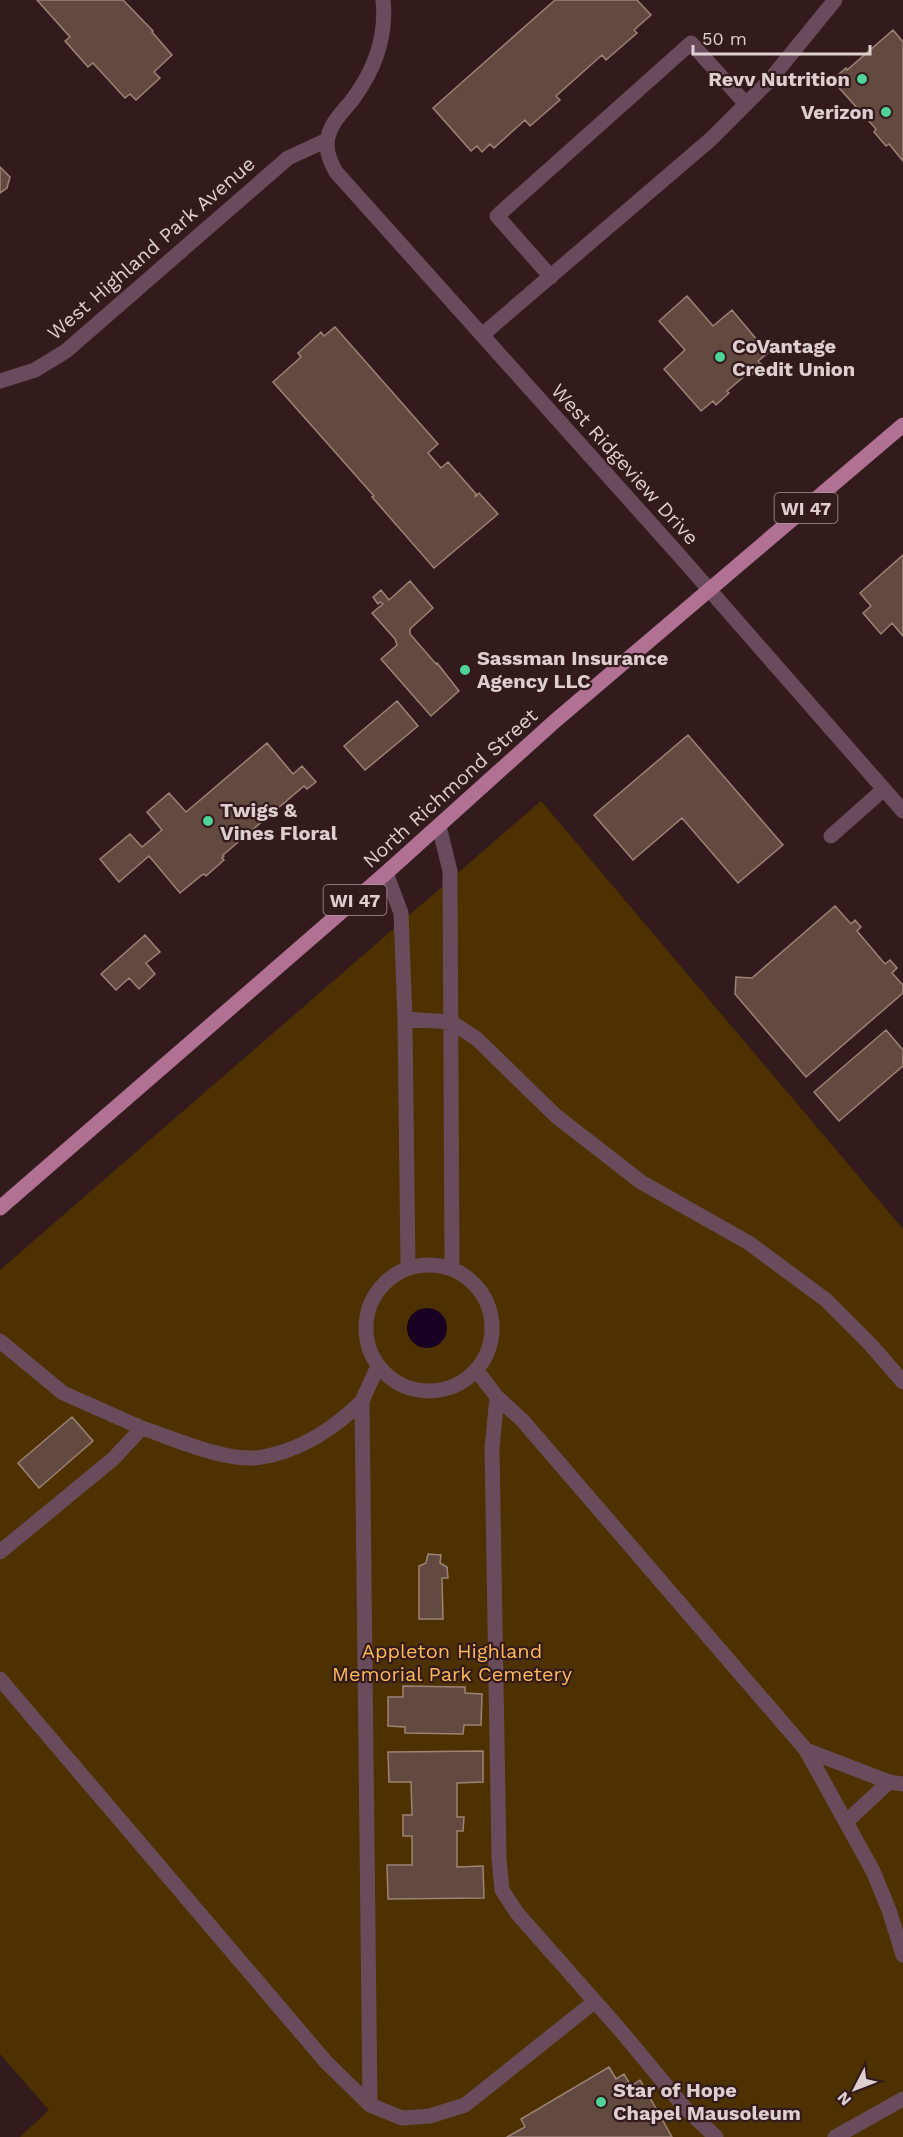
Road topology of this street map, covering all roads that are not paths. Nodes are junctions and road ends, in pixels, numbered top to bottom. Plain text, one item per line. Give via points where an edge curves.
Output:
1 (383, 0) edge
2 (835, 0) edge
3 (746, 104) junction
4 (327, 140) junction
5 (551, 277) junction
6 (482, 335) junction
7 (0, 381) edge
8 (903, 425) edge
9 (709, 590) junction
10 (884, 789) junction
11 (903, 811) edge
12 (439, 826) junction
13 (831, 836) dead end
14 (386, 873) junction
15 (405, 1019) junction
16 (451, 1022) junction
17 (0, 1209) edge
18 (408, 1268) junction
19 (452, 1269) junction
20 (0, 1341) edge
21 (378, 1366) junction
22 (477, 1371) junction
23 (903, 1382) edge
24 (497, 1397) junction
25 (362, 1401) junction
26 (142, 1428) junction
27 (0, 1552) edge
28 (0, 1679) edge
29 (806, 1750) junction
30 (896, 1783) edge
31 (846, 1822) junction
32 (903, 1955) edge
33 (594, 2002) junction
34 (903, 2099) edge
35 (370, 2105) junction
36 (716, 2137) edge
37 (835, 2137) edge

1 - 4 street via 383,34 376,60 363,85 335,121
2 - 3 street via 770,81
3 - 5 street
3 - 5 street via 691,43 665,66 497,216
4 - 6 street, West Ridgeview Drive via 336,172
4 - 7 street, West Highland Park Avenue via 288,158 66,351 35,370
5 - 6 street
6 - 9 street, West Ridgeview Drive
8 - 9 main road, North Richmond Street / WI 47
9 - 10 street, West Ridgeview Drive
9 - 12 main road, North Richmond Street / WI 47
10 - 11 street, West Ridgeview Drive
10 - 13 street
12 - 14 main road, North Richmond Street / WI 47
12 - 16 street via 450,871
14 - 15 street via 401,913
14 - 17 main road, North Richmond Street / WI 47
15 - 16 street
15 - 18 street
16 - 19 street
16 - 23 street via 477,1039 556,1116 641,1182 749,1243 826,1300
18 - 19 street via 438,1265
18 - 21 street via 380,1287 366,1318 369,1351
19 - 22 street via 477,1287 491,1314 491,1344
20 - 26 street via 63,1393
21 - 22 street via 391,1380 426,1392 445,1390
21 - 25 street
22 - 24 street
24 - 29 street via 523,1421
24 - 33 street via 492,1448 498,1846 502,1890 517,1913
25 - 26 street via 320,1436 287,1451 254,1458 219,1453
25 - 35 street
26 - 27 street via 113,1459
28 - 35 street via 326,2062
29 - 30 street
29 - 31 street
30 - 31 street
31 - 32 street via 873,1871
33 - 35 street via 465,2105 430,2116 402,2118
33 - 36 street via 685,2108
34 - 37 street

